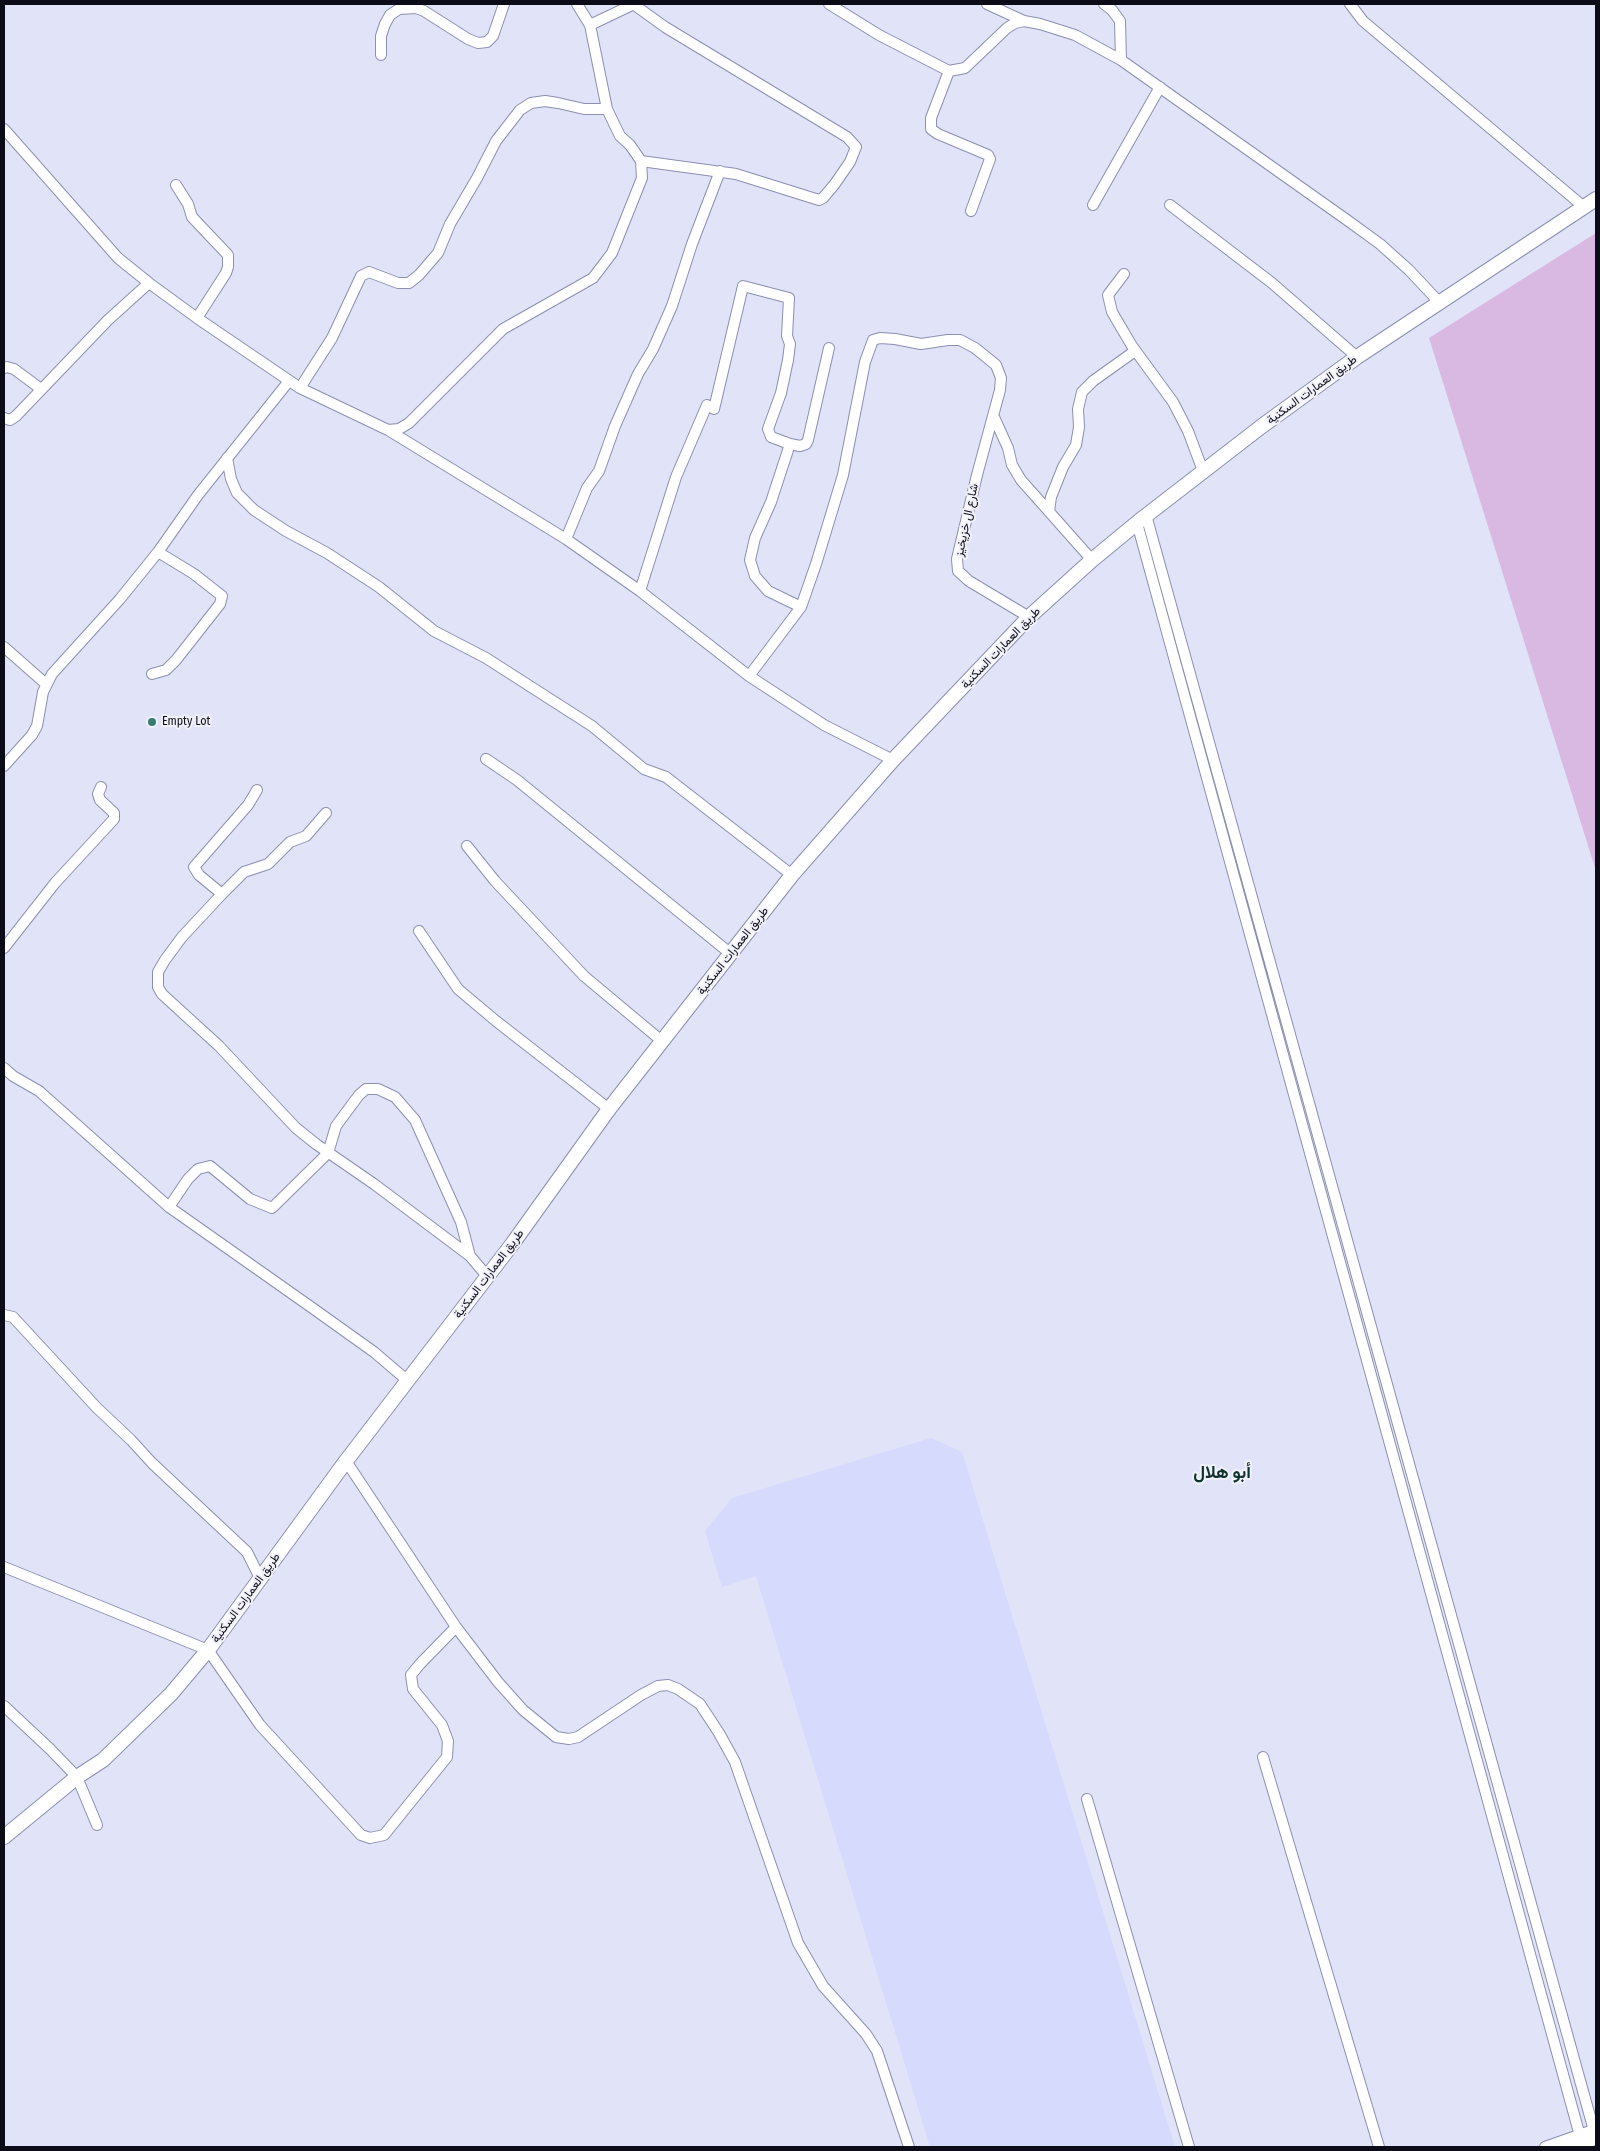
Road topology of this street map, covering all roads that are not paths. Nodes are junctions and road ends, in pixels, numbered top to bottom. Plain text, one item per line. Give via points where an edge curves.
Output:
1 (504, 4) edge
2 (577, 4) edge
3 (634, 4) edge
4 (832, 4) edge
5 (987, 4) edge
6 (1104, 4) edge
7 (1350, 4) edge
8 (1024, 21) junction
9 (590, 25) junction
10 (380, 55) dead end
11 (1121, 60) junction
12 (949, 72) junction
13 (1160, 87) junction
14 (607, 109) junction
15 (4, 129) edge
16 (641, 161) junction
17 (720, 171) junction
18 (176, 185) dead end
19 (1596, 199) edge
20 (1093, 205) dead end
21 (1170, 205) dead end
22 (1584, 207) junction
23 (971, 211) dead end
24 (1124, 274) dead end
25 (148, 283) junction
26 (1439, 302) junction
27 (197, 318) junction
28 (829, 348) dead end
29 (1135, 351) junction
30 (1357, 357) junction
31 (4, 368) edge
32 (289, 381) junction
33 (300, 388) junction
34 (41, 389) junction
35 (994, 417) junction
36 (4, 418) edge
37 (388, 430) junction
38 (790, 444) junction
39 (227, 458) junction
40 (1203, 471) junction
41 (1049, 511) junction
42 (1141, 519) junction
43 (566, 539) junction
44 (158, 552) junction
45 (1092, 560) junction
46 (640, 591) junction
47 (801, 607) junction
48 (1030, 617) junction
49 (4, 646) edge
50 (152, 674) dead end
51 (749, 676) junction
52 (46, 684) junction
53 (486, 759) dead end
54 (893, 760) junction
55 (4, 766) edge
56 (101, 787) dead end
57 (256, 790) dead end
58 (326, 813) dead end
59 (467, 846) dead end
60 (792, 875) junction
61 (222, 894) junction
62 (419, 931) dead end
63 (4, 948) edge
64 (731, 954) junction
65 (663, 1042) junction
66 (4, 1068) edge
67 (610, 1109) junction
68 (328, 1153) junction
69 (169, 1207) junction
70 (470, 1256) junction
71 (487, 1276) junction
72 (4, 1315) edge
73 (408, 1381) junction
74 (346, 1461) junction
75 (4, 1567) edge
76 (260, 1578) junction
77 (456, 1628) junction
78 (208, 1650) junction
79 (4, 1706) edge
80 (1263, 1757) dead end
81 (77, 1777) junction
82 (1087, 1799) dead end
83 (97, 1824) dead end
84 (4, 1837) edge
85 (1596, 2134) edge
86 (1582, 2142) edge
87 (909, 2147) edge
88 (1189, 2147) edge
89 (1379, 2147) edge
90 (1545, 2147) edge
91 (1563, 2147) edge

1 - 10 street via 493,36 487,42 478,43 424,11 399,8 384,24
2 - 9 street
3 - 9 street
3 - 17 street via 665,27 847,137 856,147 834,185 819,200
4 - 12 street via 879,35
5 - 8 street
6 - 11 street via 1120,21
7 - 22 street via 1363,21
8 - 11 street via 1075,35
8 - 12 street via 1007,28 965,68
9 - 14 street
11 - 13 street
12 - 23 street via 931,118 931,129 988,155 990,159
13 - 20 street
13 - 26 street via 1380,244
14 - 16 street via 620,136
14 - 33 street via 584,109 545,102 531,103 520,110 496,140 450,224 438,253 409,283 398,283 369,272 360,276 332,338
15 - 25 street via 118,258
16 - 17 street
16 - 37 street via 642,178 635,200 612,253 593,278 503,329 409,423 399,429
17 - 43 street via 672,306 638,374 599,471 587,488
18 - 27 street via 192,217 228,255 226,273
19 - 22 main road, طريق العمارات السكنية
21 - 30 street via 1272,284
22 - 26 main road, طريق العمارات السكنية
24 - 29 street via 1108,295 1109,302
25 - 27 street
25 - 34 street
26 - 30 main road, طريق العمارات السكنية
27 - 32 street
28 - 38 street via 808,440 800,446
29 - 40 street via 1173,402
29 - 41 street via 1082,392 1076,446 1063,467
30 - 40 main road, طريق العمارات السكنية
31 - 34 street via 14,369
32 - 33 street
32 - 39 street
33 - 37 street
34 - 36 street via 16,416 10,420
35 - 41 street via 1012,465
35 - 47 street via 1002,378 996,365 975,348 960,340 921,344 895,339 873,340 865,362 842,475
35 - 48 street, شارع ال خزيخيز via 977,475 958,571 969,581
37 - 43 street
38 - 46 street via 771,437 768,429 788,360 789,298 743,286 714,409 707,405 676,477
38 - 47 street via 750,560 755,576 768,591
39 - 44 street
39 - 60 street via 237,493 254,510 379,587 434,631 486,658 592,726 644,769 666,777
40 - 42 main road, طريق العمارات السكنية
41 - 45 street
42 - 45 main road, طريق العمارات السكنية
42 - 85 street
42 - 86 street
43 - 46 street
44 - 50 street via 222,596 220,604 176,660 166,670
44 - 52 street
45 - 48 main road, طريق العمارات السكنية
46 - 51 street
47 - 51 street
48 - 54 main road, طريق العمارات السكنية
49 - 52 street
51 - 54 street via 824,724
52 - 55 street via 37,726
53 - 64 street via 518,780
54 - 60 main road, طريق العمارات السكنية
56 - 63 street via 98,797 114,813 113,821 55,884
57 - 61 street via 248,805 194,867
58 - 61 street via 306,836 286,845 268,864 244,872
59 - 65 street via 495,881 584,976
60 - 64 main road, طريق العمارات السكنية
61 - 68 street via 182,937 166,960 158,972 158,987 296,1128
62 - 67 street via 458,990
64 - 65 main road, طريق العمارات السكنية
65 - 67 main road, طريق العمارات السكنية
66 - 69 street via 39,1091
67 - 71 main road, طريق العمارات السكنية
68 - 69 street via 272,1208 250,1199 210,1166 198,1169 188,1178
68 - 70 street
68 - 70 street via 336,1126 362,1092 378,1090 395,1097 409,1111 424,1138 461,1222
69 - 73 street via 374,1352
70 - 71 street
71 - 73 main road, طريق العمارات السكنية
72 - 76 street via 13,1317 97,1408 247,1552
73 - 74 main road, طريق العمارات السكنية
74 - 76 main road, طريق العمارات السكنية
74 - 77 street
75 - 78 street
76 - 78 main road, طريق العمارات السكنية
77 - 78 street via 411,1675 413,1689 442,1725 448,1741 448,1758 384,1835 370,1838 361,1835 260,1724
77 - 87 street via 523,1710 556,1737 569,1740 578,1737 658,1686 678,1689 700,1704 735,1762 798,1942 822,1986 866,2034 877,2051
78 - 81 main road, طريق العمارات السكنية via 139,1727 103,1760
79 - 81 street
80 - 89 street
81 - 83 street
81 - 84 main road, طريق العمارات السكنية
82 - 88 street
85 - 86 street
86 - 90 street
86 - 91 street

